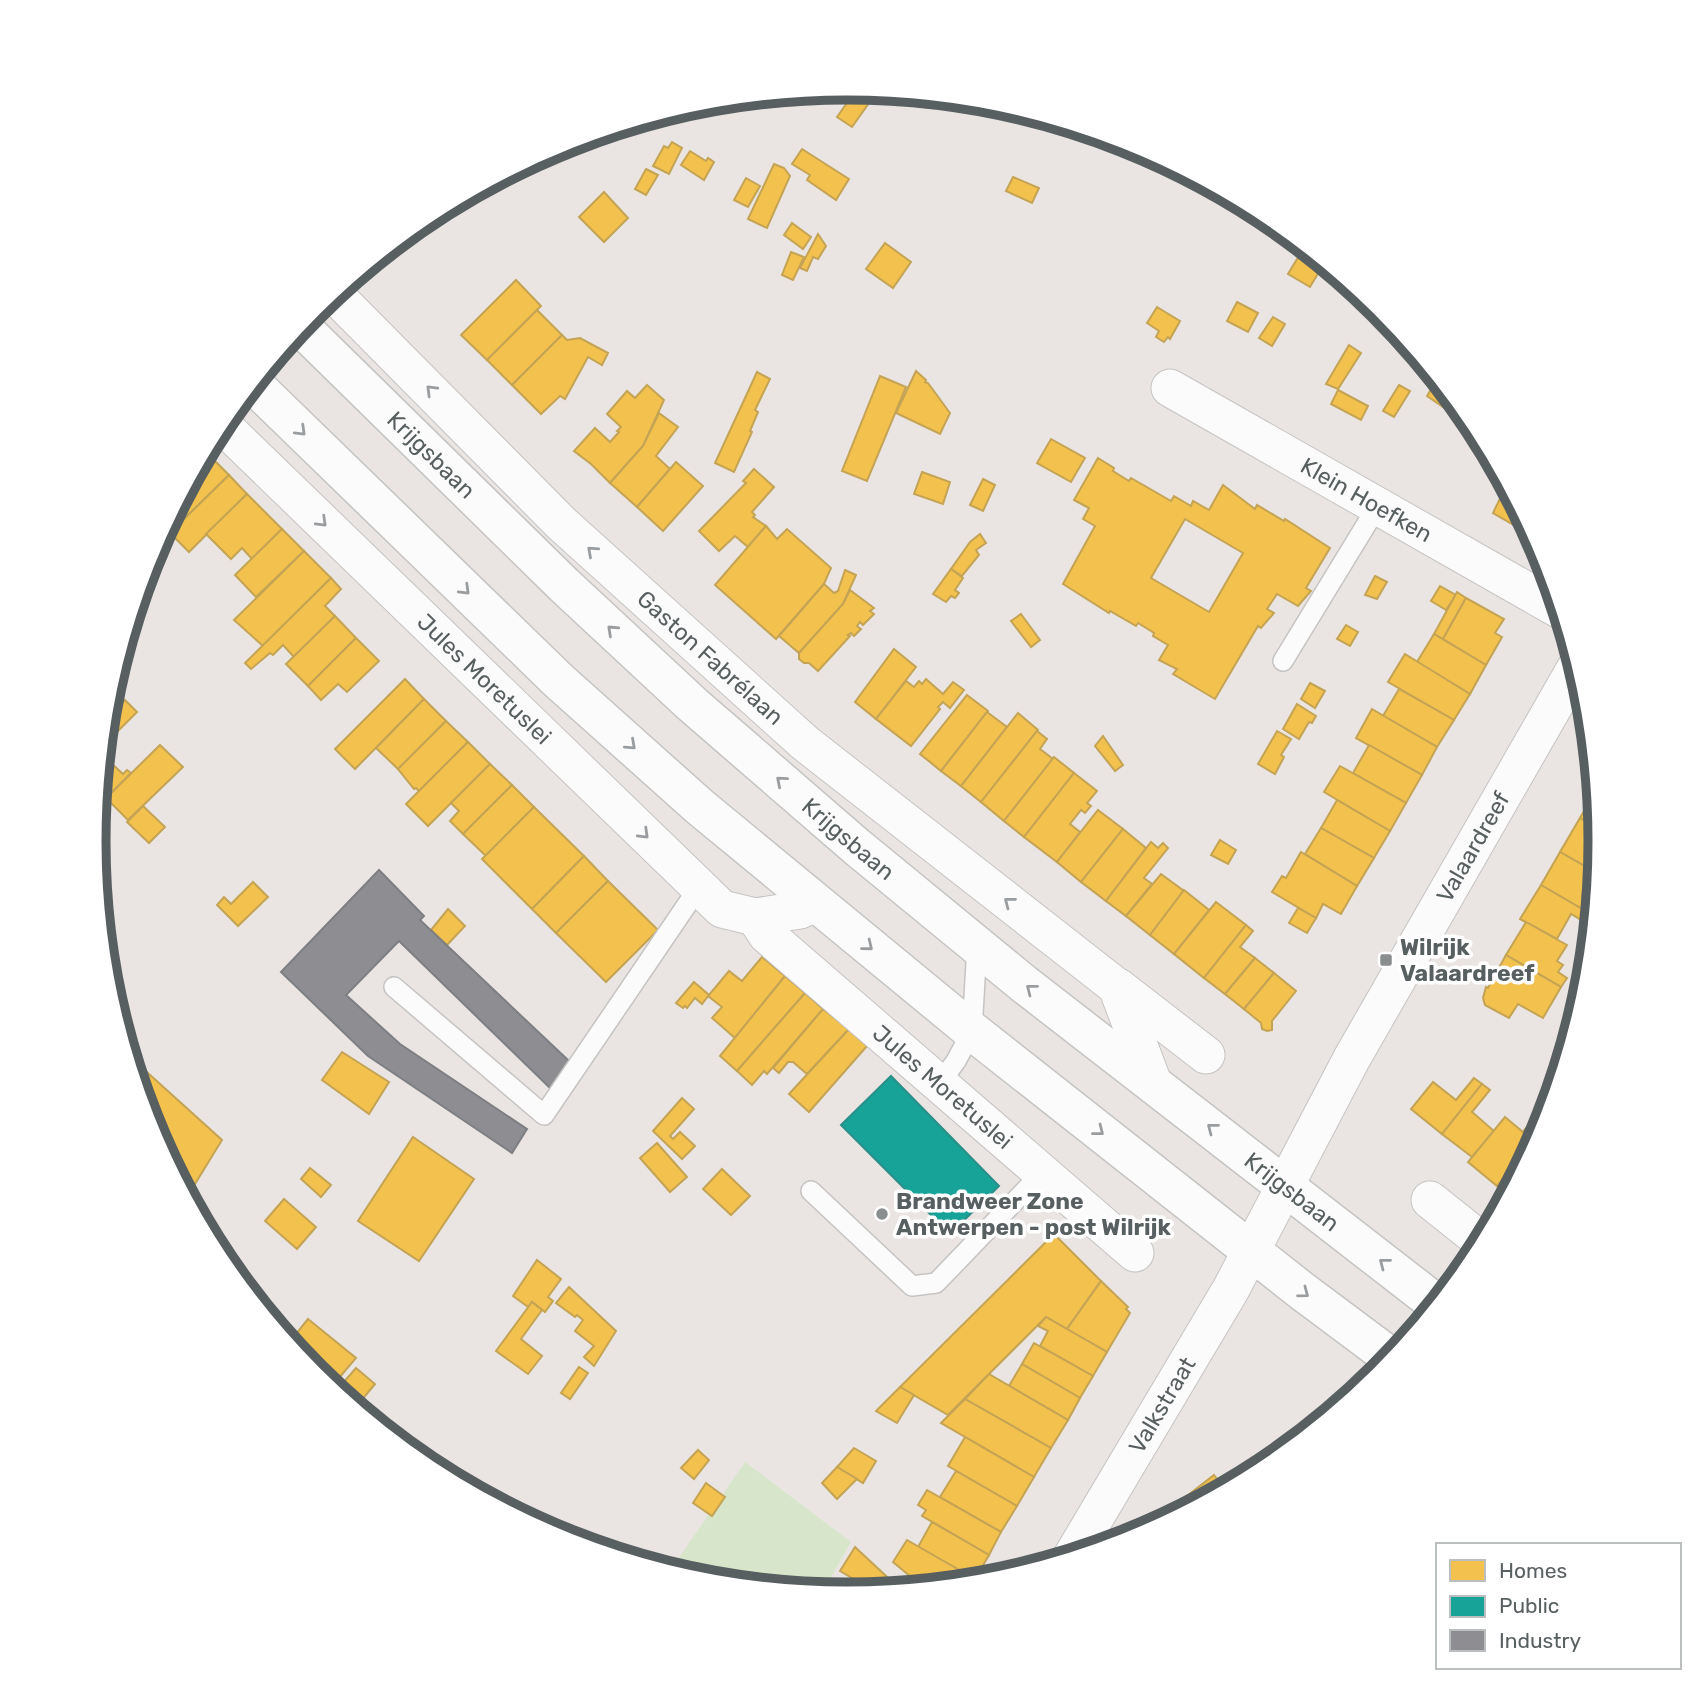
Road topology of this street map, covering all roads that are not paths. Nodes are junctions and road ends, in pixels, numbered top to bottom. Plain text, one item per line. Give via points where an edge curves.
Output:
1 (340, 301) edge
2 (308, 333) edge
3 (1170, 388) dead end
4 (259, 390) edge
5 (229, 432) edge
6 (1377, 507) junction
7 (1550, 605) edge
8 (1283, 661) dead end
9 (1570, 677) edge
10 (699, 887) junction
11 (815, 903) junction
12 (755, 917) junction
13 (977, 946) junction
14 (394, 987) dead end
15 (1117, 987) junction
16 (972, 1031) junction
17 (1206, 1055) dead end
18 (940, 1083) junction
19 (1153, 1083) junction
20 (1042, 1172) junction
21 (1285, 1185) junction
22 (811, 1191) dead end
23 (1430, 1200) dead end
24 (1475, 1236) edge
25 (1251, 1251) junction
26 (1135, 1253) dead end
27 (1431, 1299) edge
28 (1385, 1353) edge
29 (1078, 1546) edge

15 -> 1 street, Gaston Fabrélaan via 805,743 561,523
13 -> 2 main road, Krijgsbaan via 684,696 564,586
3 - 6 street, Klein Hoefken
4 -> 11 main road via 559,681
5 -> 10 street, Jules Moretuslei
6 - 7 street, Klein Hoefken
6 - 8 lane
9 - 21 street, Valaardreef via 1352,1058
10 - 12 street, Jules Moretuslei via 722,909
10 - 14 lane via 544,1115
11 - 12 street, Jules Moretuslei
11 -> 16 main road
12 - 18 street, Jules Moretuslei via 767,935
13 - 16 lane
19 -> 13 main road, Krijgsbaan
15 - 17 street, Gaston Fabrélaan
15 - 19 street
16 - 18 lane
16 -> 25 main road
18 - 20 street, Jules Moretuslei
21 -> 19 main road, Krijgsbaan
20 - 22 lane via 936,1283 912,1286
20 - 26 street, Jules Moretuslei
21 - 25 street, Valaardreef
27 -> 21 main road, Krijgsbaan
23 - 24 street
25 -> 28 main road
25 - 29 street, Valkstraat

